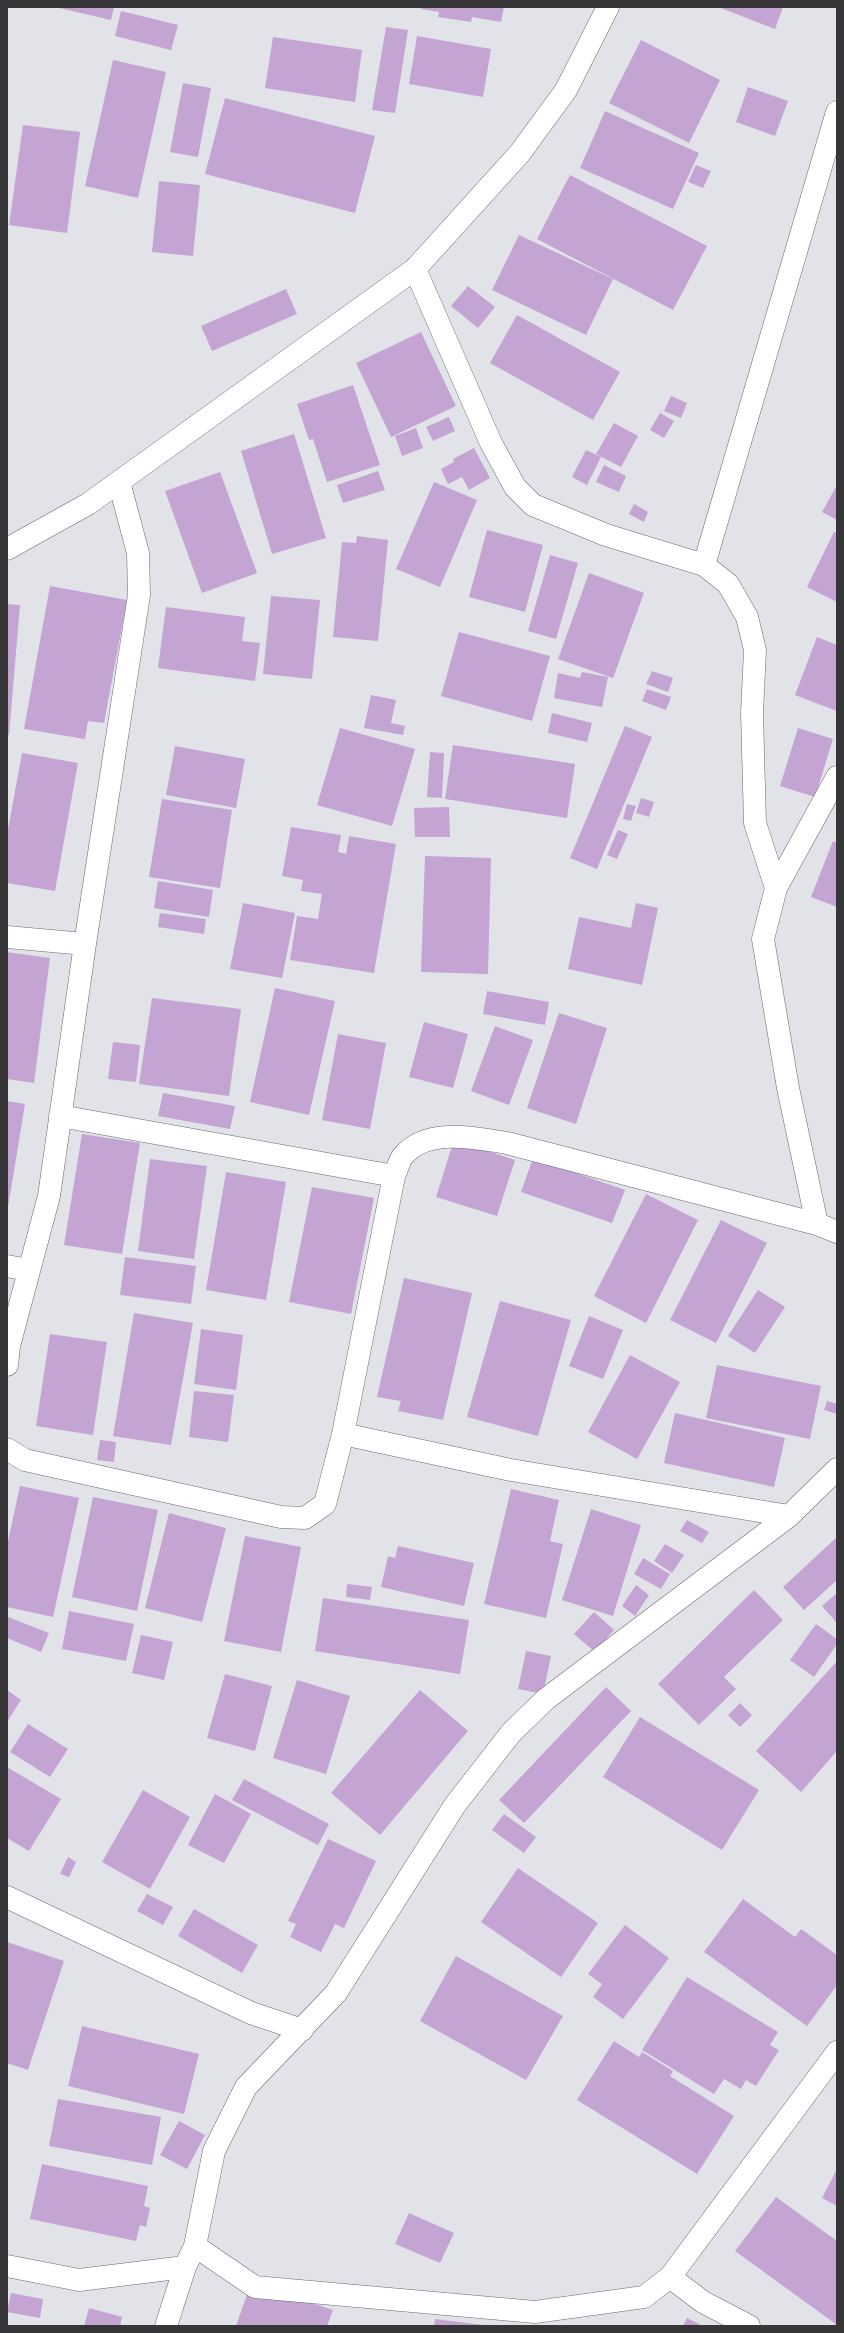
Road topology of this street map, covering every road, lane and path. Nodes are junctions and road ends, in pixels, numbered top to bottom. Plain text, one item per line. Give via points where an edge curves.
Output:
1 (608, 7) edge
2 (837, 112) edge
3 (415, 269) junction
4 (119, 482) junction
5 (7, 549) edge
6 (704, 565) junction
7 (837, 777) edge
8 (776, 888) junction
9 (7, 937) edge
10 (85, 944) junction
11 (60, 1116) junction
12 (394, 1176) junction
13 (827, 1228) edge
14 (7, 1266) edge
15 (28, 1270) junction
16 (7, 1365) edge
17 (343, 1434) junction
18 (7, 1449) edge
19 (837, 1469) edge
20 (789, 1516) junction
21 (7, 1897) edge
22 (302, 2030) junction
23 (837, 2052) edge
24 (195, 2246) junction
25 (7, 2266) edge
26 (185, 2267) junction
27 (670, 2277) junction
28 (166, 2326) edge
29 (749, 2326) edge

1 - 3 street via 566,90 520,153
2 - 6 street
3 - 4 street
3 - 6 street via 491,443 515,487 533,505 606,535
4 - 5 street via 88,504
4 - 10 street via 138,553 139,594
6 - 8 street via 728,584 747,617 754,650 752,713 755,823
7 - 8 street
8 - 13 street via 763,939 788,1088
9 - 10 street
10 - 11 street
11 - 12 street
11 - 15 street via 49,1196
12 - 13 street via 403,1157 414,1146 438,1138 472,1138 508,1143
12 - 17 street
14 - 15 street
15 - 16 street via 9,1346
17 - 18 street via 325,1504 305,1518 281,1517 25,1460
17 - 20 street via 511,1470
19 - 20 street
20 - 22 street via 546,1699 511,1734 455,1805 336,1993
21 - 22 street via 251,2013
22 - 24 street via 242,2094 214,2151
23 - 27 street
24 - 26 street
24 - 27 street via 256,2287 535,2312 644,2297
25 - 26 street via 79,2280
26 - 28 street
27 - 29 street via 703,2302

